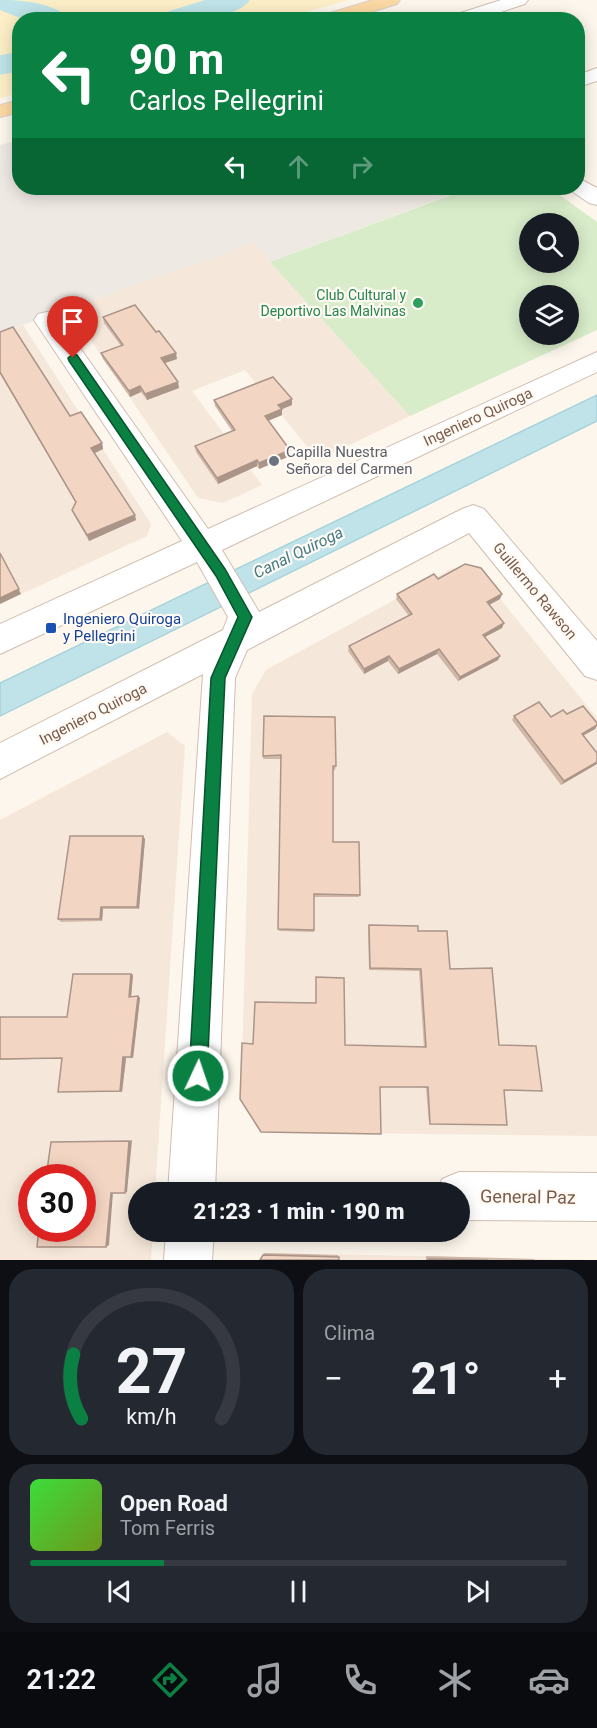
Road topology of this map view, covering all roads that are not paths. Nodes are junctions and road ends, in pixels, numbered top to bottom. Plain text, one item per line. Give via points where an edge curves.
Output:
1 (391, 0) edge
2 (519, 0) edge
3 (352, 12) edge
4 (482, 12) edge
5 (47, 320) dead end
6 (597, 361) edge
7 (473, 517) joint
8 (202, 546) junction
9 (0, 640) edge
10 (235, 640) junction
11 (597, 665) edge
12 (0, 762) edge
13 (193, 1182) edge
14 (470, 1196) edge
15 (597, 1197) edge
16 (189, 1242) edge
17 (188, 1260) edge

1 - 3 main road
2 - 4 street
5 - 8 street
6 - 8 street, Ingeniero Quiroga
7 - 10 street, Ingeniero Quiroga
7 - 11 street, Guillermo Rawson
8 - 9 street, Ingeniero Quiroga
8 - 10 street via 245,617
10 - 12 street, Ingeniero Quiroga
10 - 13 street via 218,678
14 - 15 street, General Paz
16 - 17 street

